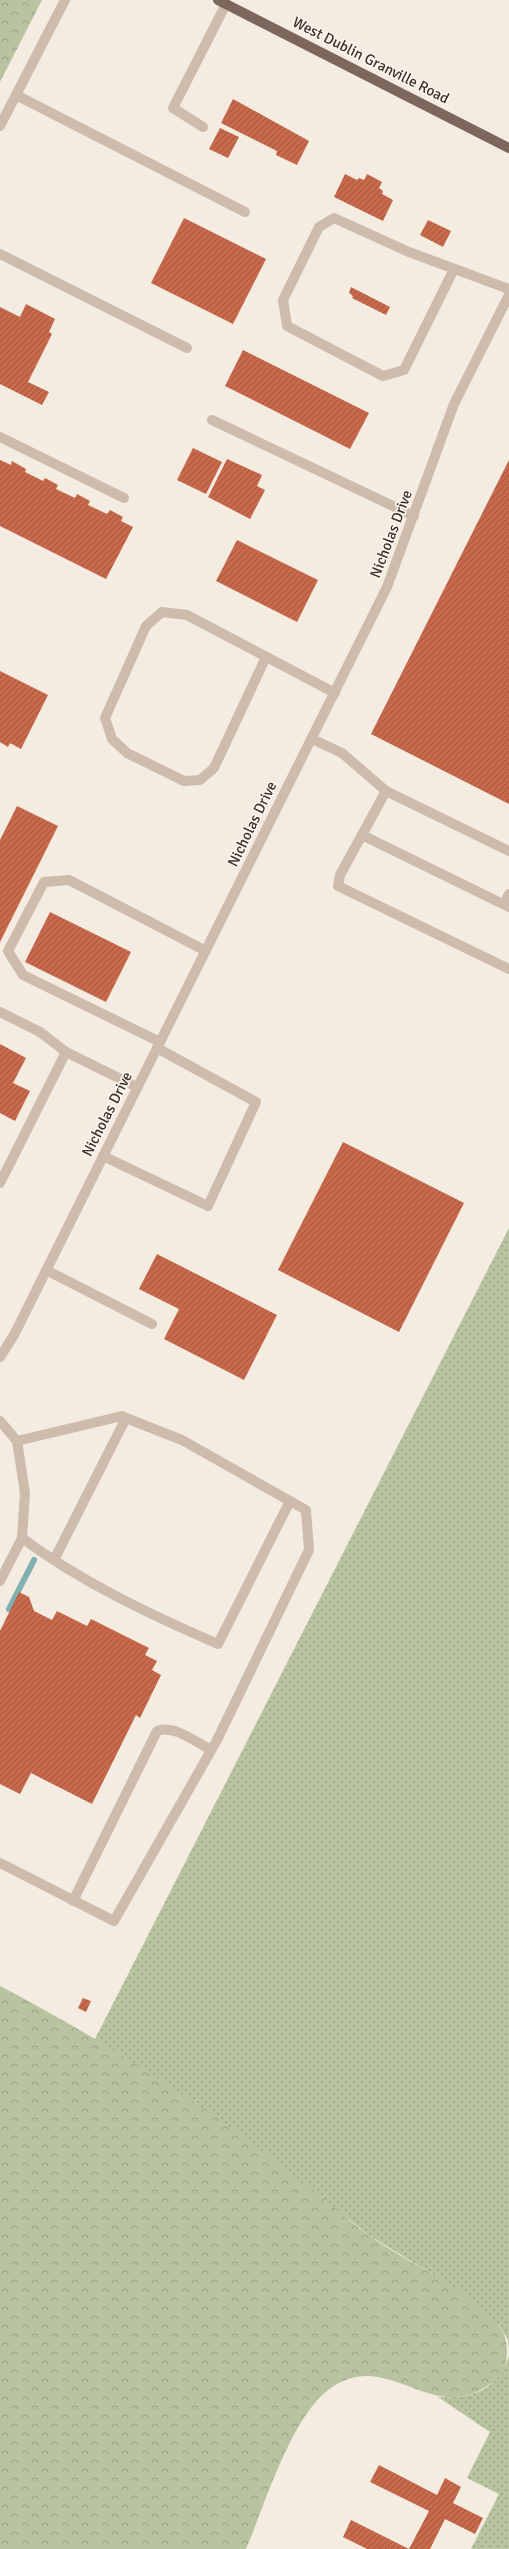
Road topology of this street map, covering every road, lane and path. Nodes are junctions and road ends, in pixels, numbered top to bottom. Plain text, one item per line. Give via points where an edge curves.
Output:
1 (65, 0) edge
2 (222, 2) edge
3 (16, 95) junction
4 (0, 126) edge
5 (202, 127) dead end
6 (509, 148) edge
7 (246, 212) dead end
8 (0, 254) edge
9 (454, 268) junction
10 (509, 289) edge
11 (509, 295) edge
12 (187, 348) dead end
13 (212, 420) dead end
14 (0, 437) edge
15 (124, 498) dead end
16 (414, 516) junction
17 (266, 657) junction
18 (335, 693) junction
19 (312, 739) junction
20 (386, 791) junction
21 (362, 835) junction
22 (509, 851) edge
23 (509, 894) edge
24 (506, 906) edge
25 (206, 951) junction
26 (509, 969) edge
27 (0, 1012) edge
28 (159, 1045) junction
29 (66, 1052) junction
30 (138, 1087) junction
31 (102, 1156) junction
32 (0, 1183) edge
33 (46, 1270) junction
34 (152, 1324) dead end
35 (0, 1357) edge
36 (126, 1418) junction
37 (0, 1421) edge
38 (17, 1441) junction
39 (290, 1501) junction
40 (22, 1538) junction
41 (54, 1560) junction
42 (0, 1581) edge
43 (212, 1750) junction
44 (0, 1864) edge
45 (73, 1901) junction

1 - 3 street
2 - 5 street via 172,108
2 - 6 main road, West Dublin Granville Road
3 - 4 street
3 - 7 street
8 - 12 street
9 - 9 street via 409,252 334,218 319,227 283,300 287,326 383,376 404,370
9 - 10 street
11 - 16 street, Nicholas Drive via 454,404
13 - 16 street
14 - 15 street
16 - 18 street, Nicholas Drive via 387,587
17 - 17 street via 187,615 162,612 146,626 105,718 112,739 127,753 184,781 200,780 214,768
17 - 18 street
18 - 19 street, Nicholas Drive
19 - 20 street via 342,753
19 - 25 street, Nicholas Drive
20 - 21 street
20 - 22 street
21 - 24 street
21 - 26 street via 340,876 338,886
23 - 24 street
25 - 28 street, Nicholas Drive
25 - 28 street via 69,880 44,882 8,951 23,975
27 - 29 street via 40,1032
28 - 30 street, Nicholas Drive
28 - 31 street via 256,1102 208,1206
29 - 30 street
29 - 32 street
30 - 31 street, Nicholas Drive
31 - 33 street, Nicholas Drive
33 - 34 street
33 - 35 street, Nicholas Drive
36 - 38 street via 122,1416
36 - 39 street via 182,1440
36 - 41 street
37 - 38 street
38 - 40 street via 25,1493
39 - 41 street via 218,1644 173,1624
39 - 43 street via 306,1510 309,1550
40 - 41 street
40 - 42 street
43 - 45 street via 114,1921
43 - 45 street via 172,1730 163,1728 157,1731
44 - 45 street

